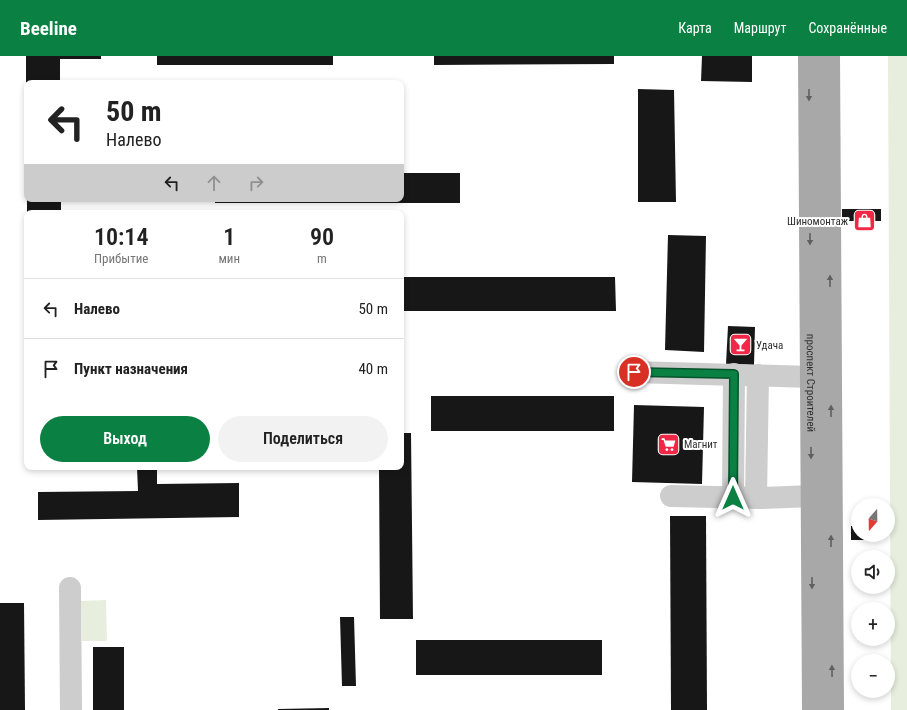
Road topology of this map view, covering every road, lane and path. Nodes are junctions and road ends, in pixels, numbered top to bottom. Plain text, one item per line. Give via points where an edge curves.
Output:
1 (809, 56) edge
2 (829, 56) edge
3 (634, 372) dead end
4 (734, 374) junction
5 (758, 375) junction
6 (811, 377) junction
7 (671, 496) dead end
8 (812, 496) junction
9 (733, 498) junction
10 (756, 498) junction
11 (70, 588) dead end
12 (71, 710) edge
13 (813, 710) edge
14 (833, 710) edge

1 -> 6 main road, проспект Строителей
14 -> 2 main road, проспект Строителей
3 - 4 lane
4 - 5 lane
4 - 9 lane
5 - 6 lane
5 - 10 lane
6 -> 8 main road, проспект Строителей
7 - 9 lane
8 - 10 lane
8 -> 13 main road, проспект Строителей
9 - 10 lane
11 - 12 lane

